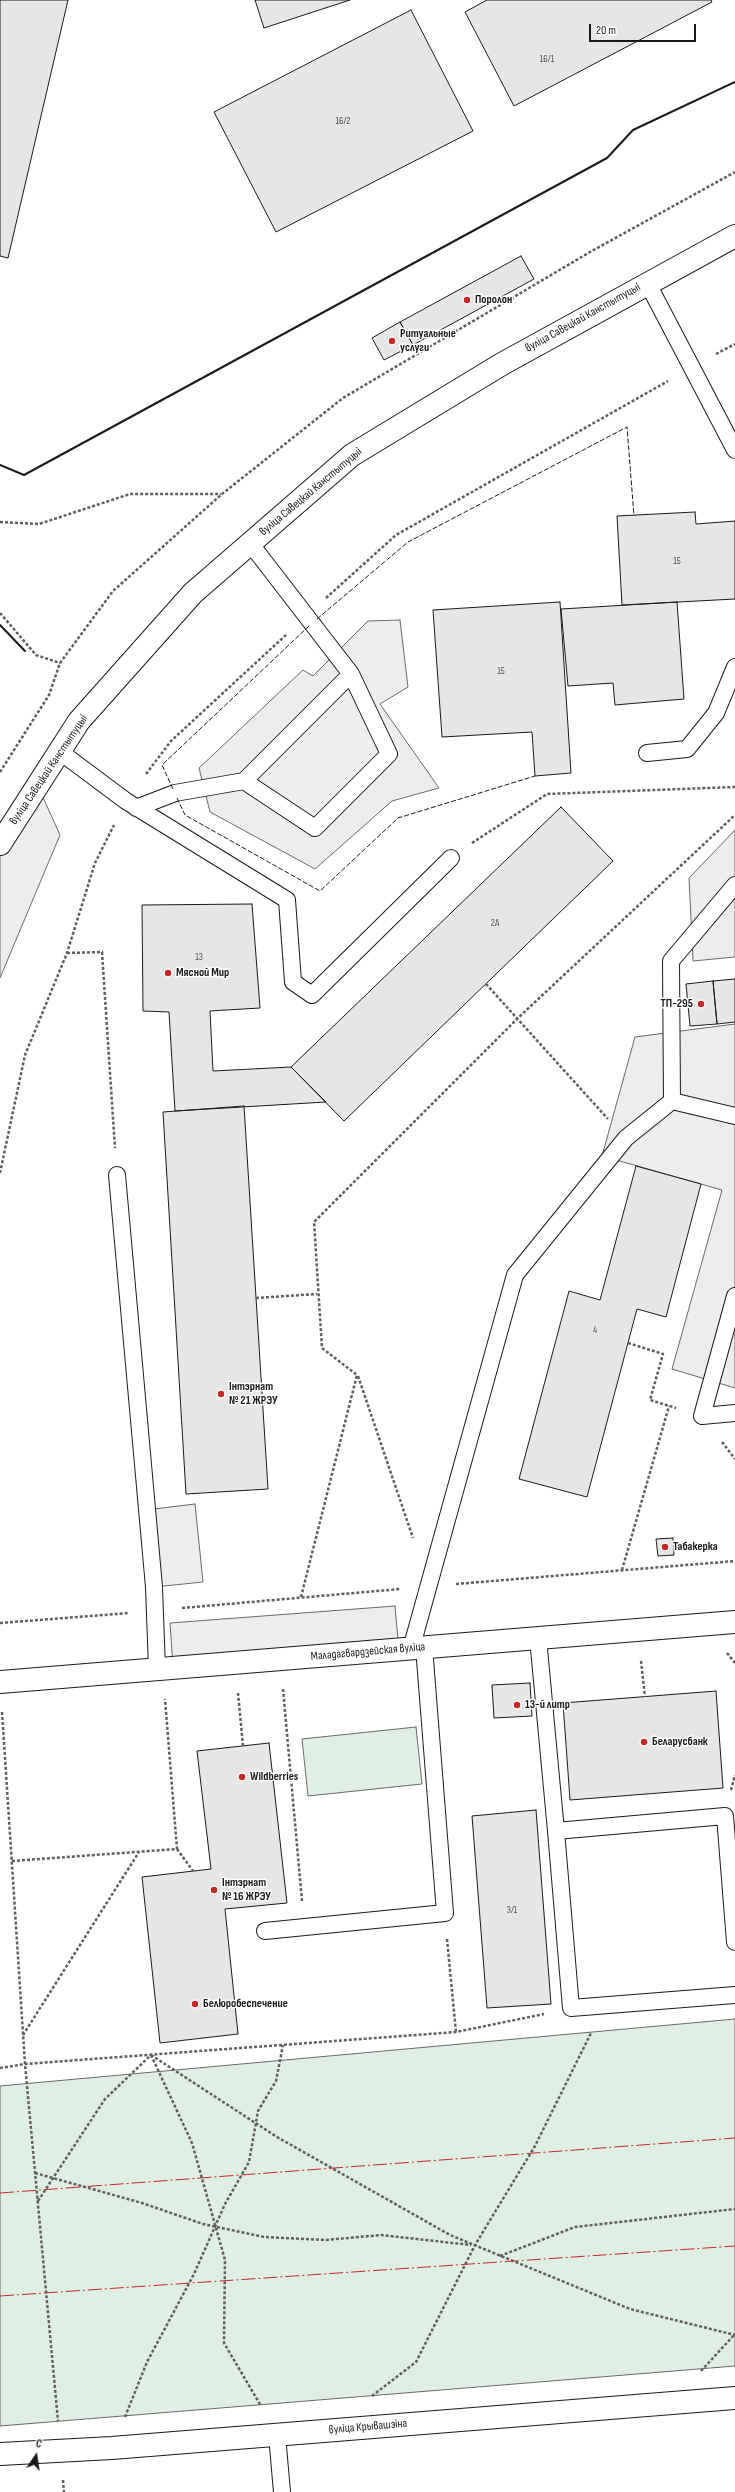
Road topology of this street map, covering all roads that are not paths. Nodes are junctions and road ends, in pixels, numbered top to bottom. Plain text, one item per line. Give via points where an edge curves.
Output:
1 (735, 236) edge
2 (647, 282) junction
3 (735, 450) edge
4 (250, 543) junction
5 (735, 668) edge
6 (351, 674) junction
7 (59, 751) junction
8 (647, 753) dead end
9 (244, 781) junction
10 (136, 808) junction
11 (0, 844) edge
12 (451, 858) road end
13 (735, 885) edge
14 (672, 1101) junction
15 (735, 1116) edge
16 (117, 1175) road end
17 (735, 1296) edge
18 (735, 1413) edge
19 (735, 1622) edge
20 (538, 1638) junction
21 (418, 1648) junction
22 (157, 1669) junction
23 (0, 1682) edge
24 (556, 1831) junction
25 (265, 1931) dead end
26 (735, 1942) edge
27 (735, 1995) edge
28 (735, 2398) edge
29 (277, 2434) junction
30 (0, 2454) edge
31 (282, 2492) edge

1 - 2 street, вуліца Савецкай Канстытуцыі
2 - 3 lane
2 - 4 street, вуліца Савецкай Канстытуцыі via 502,364 352,455
4 - 6 lane
4 - 7 street, вуліца Савецкай Канстытуцыі via 193,593 79,721
5 - 8 lane via 716,712 687,749
6 - 9 lane
6 - 9 lane via 389,754 326,818 315,828
7 - 10 lane
7 - 11 street, вуліца Савецкай Канстытуцыі
9 - 10 lane via 175,793
10 - 12 lane via 287,900 293,982 312,995
13 - 14 lane via 671,961
14 - 15 lane
14 - 21 lane via 626,1138 515,1275 429,1586
16 - 22 lane
17 - 18 lane via 702,1416
19 - 20 street, Маладагвардзейская вуліца
20 - 21 street, Маладагвардзейская вуліца
20 - 24 lane
21 - 22 street, Маладагвардзейская вуліца
21 - 25 lane via 445,1912
22 - 23 street, Маладагвардзейская вуліца
24 - 26 lane via 725,1816
24 - 27 lane via 570,2008
28 - 29 street, вуліца Крывашэіна
29 - 30 street, вуліца Крывашэіна via 60,2452
29 - 31 lane

